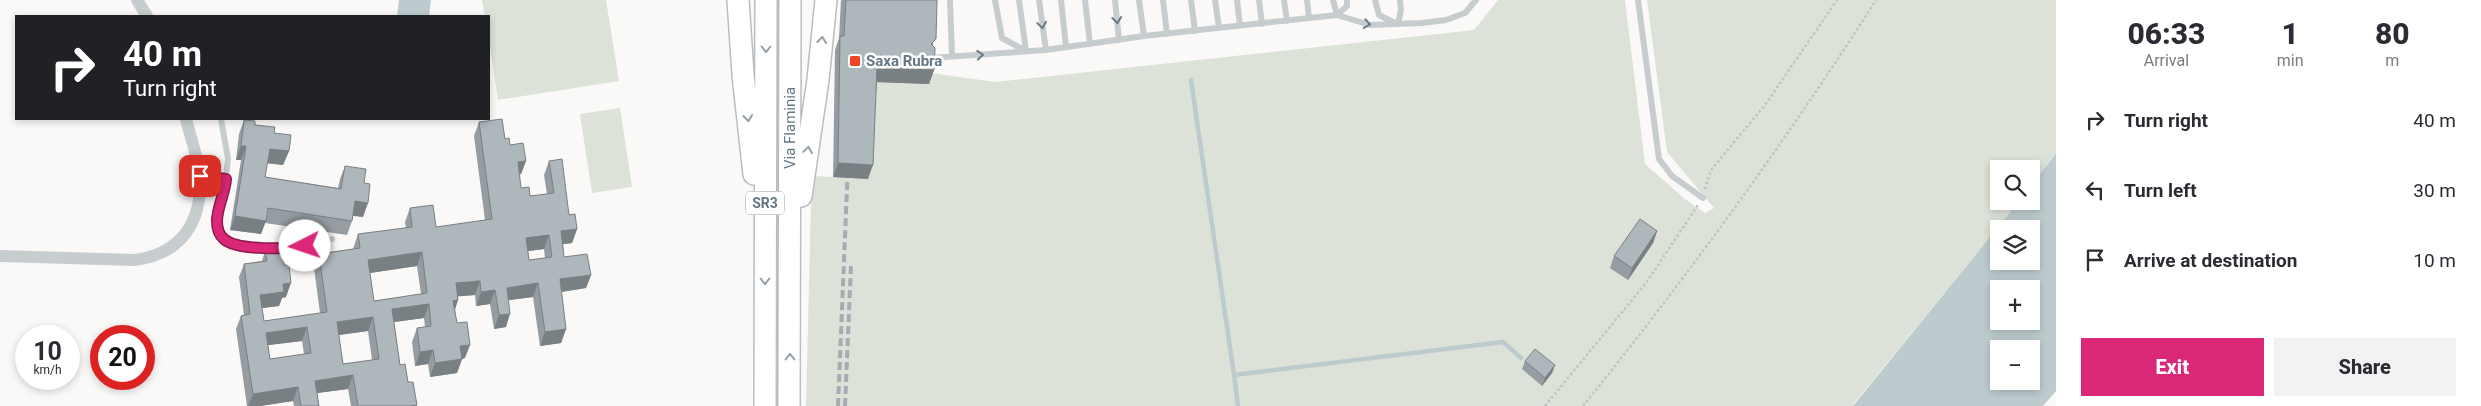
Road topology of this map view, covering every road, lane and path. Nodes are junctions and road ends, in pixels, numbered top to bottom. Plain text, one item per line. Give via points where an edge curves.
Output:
1 (137, 0) edge
2 (738, 0) edge
3 (766, 0) edge
4 (790, 0) edge
5 (826, 0) edge
6 (950, 0) edge
7 (994, 0) edge
8 (1019, 0) edge
9 (1039, 0) edge
10 (1061, 0) edge
11 (1085, 0) edge
12 (1115, 0) edge
13 (1139, 0) edge
14 (1163, 0) edge
15 (1191, 0) edge
16 (1215, 0) edge
17 (1237, 0) edge
18 (1259, 0) edge
19 (1284, 0) edge
20 (1307, 0) edge
21 (1333, 0) edge
22 (1347, 0) edge
23 (1375, 0) edge
24 (1400, 0) edge
25 (1476, 0) edge
26 (1638, 0) edge
27 (1836, 0) edge
28 (1876, 0) edge
29 (146, 15) edge
30 (1337, 15) junction
31 (1309, 18) junction
32 (1287, 21) junction
33 (1262, 24) junction
34 (1398, 24) junction
35 (1240, 26) junction
36 (1219, 28) junction
37 (1195, 31) junction
38 (1167, 34) junction
39 (1144, 36) junction
40 (1119, 40) junction
41 (1090, 44) junction
42 (1066, 47) junction
43 (1046, 50) junction
44 (1026, 51) junction
45 (952, 56) junction
46 (931, 58) edge
47 (186, 120) edge
48 (221, 120) edge
49 (200, 176) junction
50 (226, 179) junction
51 (1703, 198) junction
52 (332, 239) dead end
53 (765, 248) junction
54 (0, 256) edge
55 (790, 268) junction
56 (765, 406) edge
57 (789, 406) edge
58 (1545, 406) edge
59 (1583, 406) edge

1 - 29 street
2 -> 53 highway via 743,75
3 -> 53 highway, Via Flaminia / SR3
4 - 55 highway, Via Flaminia / SR3
55 -> 5 highway via 818,80
6 - 45 lane
7 - 44 lane via 1002,38
8 - 44 lane
9 -> 43 lane
10 - 42 lane
11 - 41 lane
12 -> 40 lane
13 - 39 lane
14 - 38 lane
15 - 37 lane
16 - 36 lane
17 - 35 lane
18 - 33 lane
19 - 32 lane
20 - 31 lane
21 - 30 lane
22 - 30 lane via 1347,6
23 - 34 lane via 1379,15
24 - 34 lane
25 - 34 lane via 1465,13 1446,20
26 - 51 lane via 1659,159 1672,176
27 - 51 path via 1765,104 1711,170
28 - 59 path via 1818,91 1724,222
30 - 31 lane
30 -> 34 lane via 1370,25
31 - 32 lane
32 - 33 lane
33 - 35 lane
35 - 36 lane
36 - 37 lane
37 - 38 lane
38 - 39 lane
39 - 40 lane
40 - 41 lane
41 - 42 lane
42 - 43 lane
43 - 44 lane
45 -> 44 lane
45 - 46 lane
47 - 49 street
48 - 50 lane via 228,159
49 - 50 lane
49 - 54 street via 192,222 185,234 163,254 134,260
50 - 52 lane via 217,220 220,234 227,241 246,246 292,248
51 - 58 path via 1646,283
53 -> 56 highway, Via Flaminia / SR3
57 -> 55 highway, Via Flaminia / SR3

